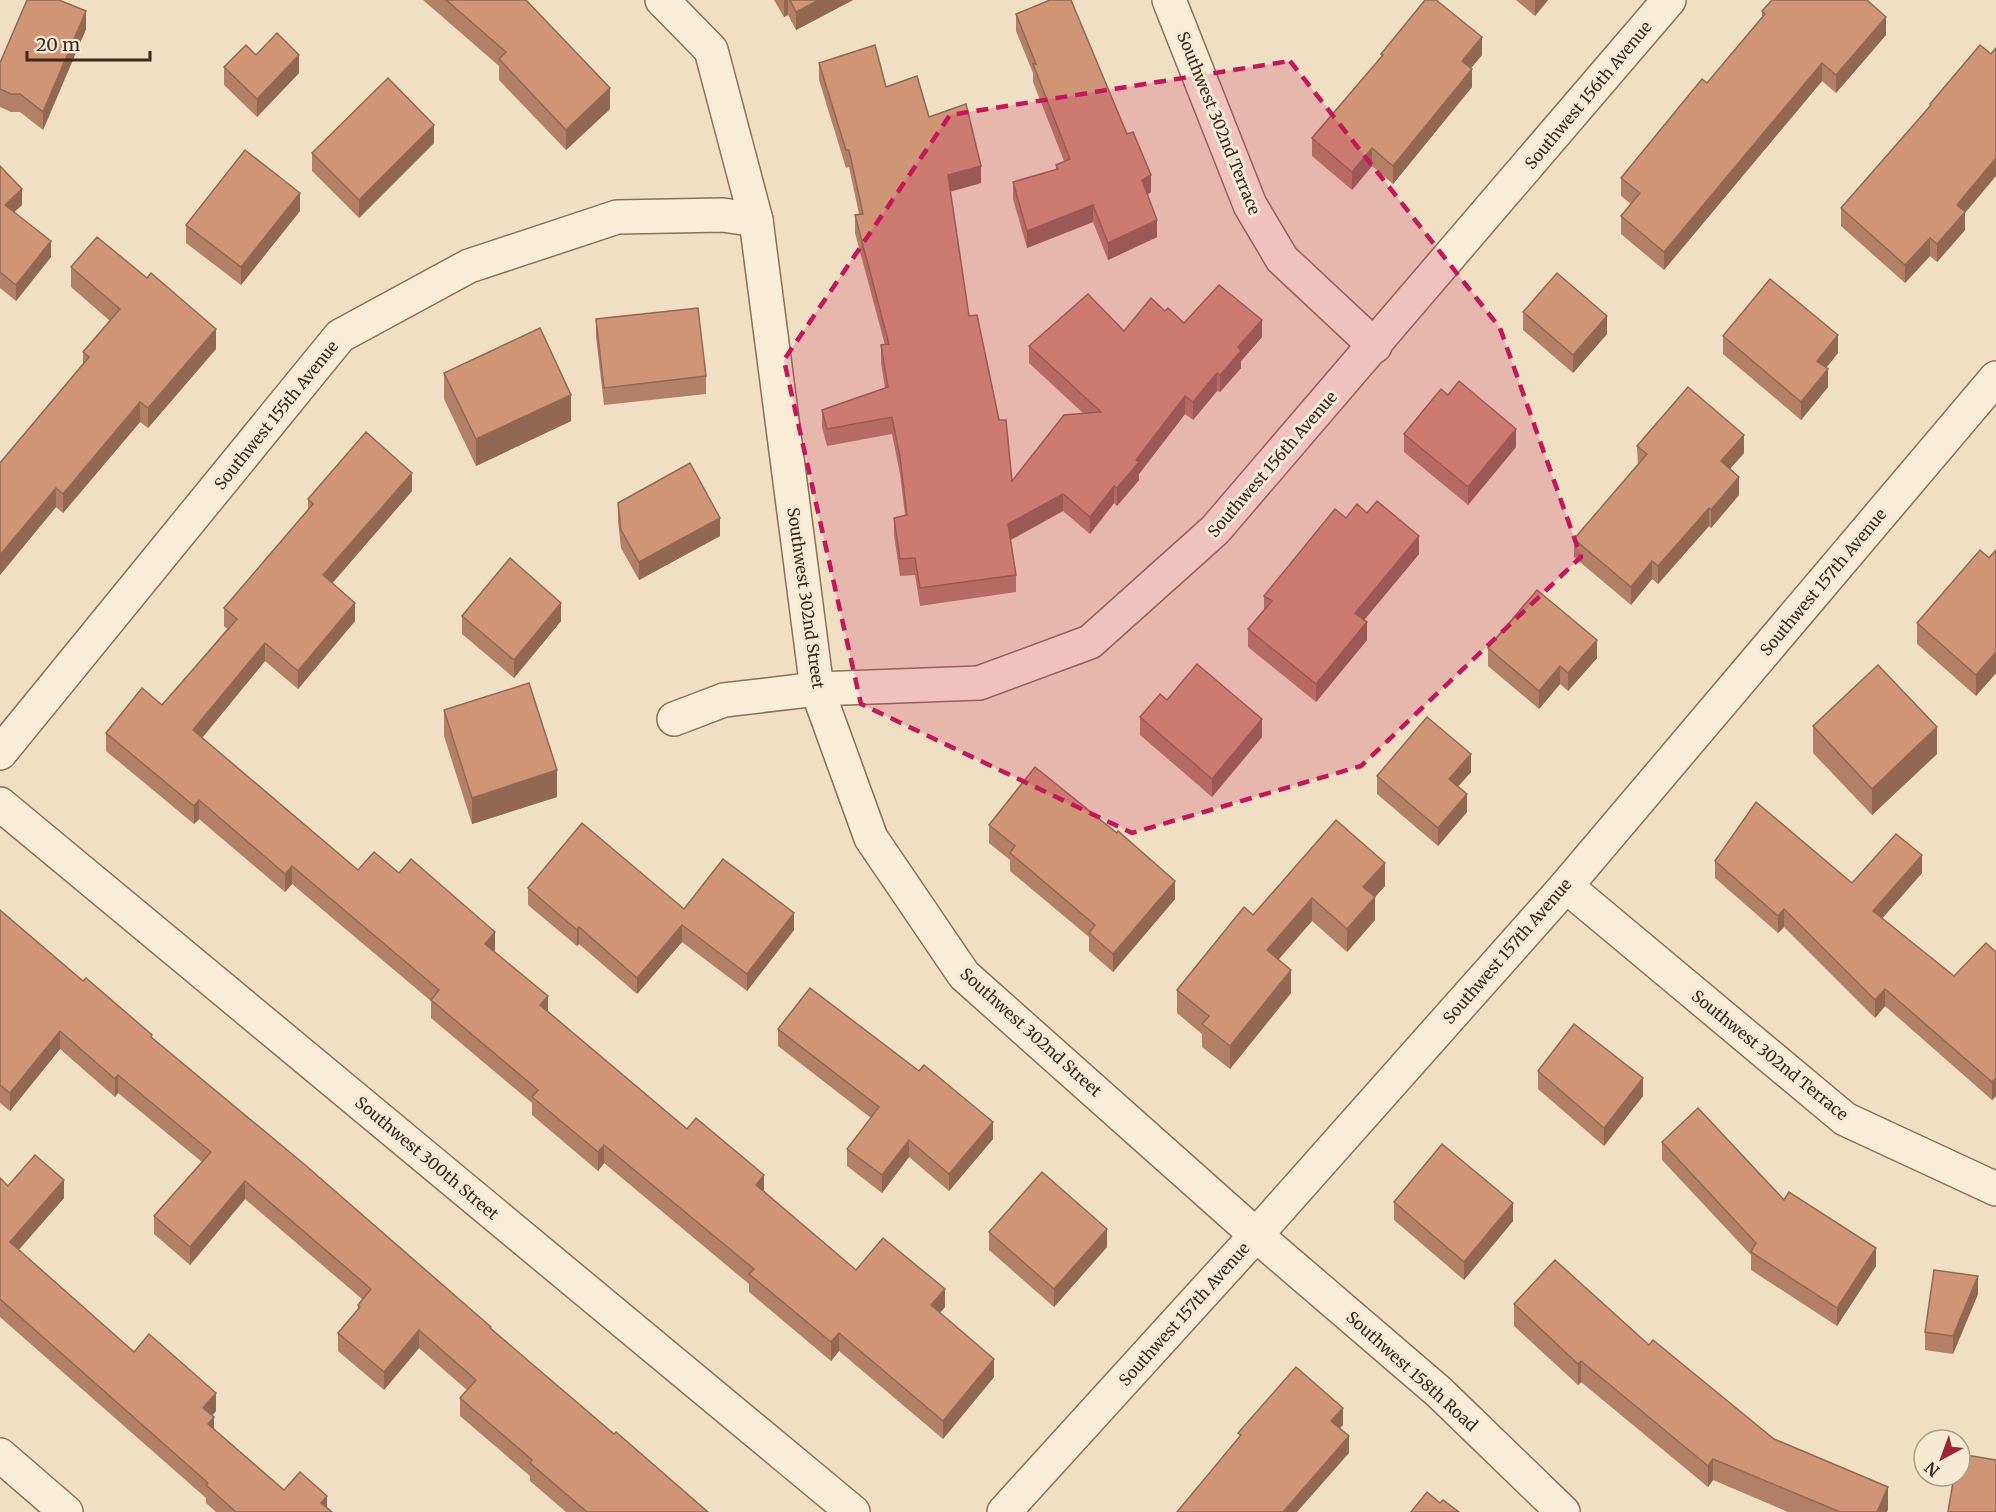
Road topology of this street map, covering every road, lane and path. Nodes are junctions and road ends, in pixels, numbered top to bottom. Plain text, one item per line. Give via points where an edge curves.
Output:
1 (662, 0) edge
2 (1168, 0) edge
3 (1669, 0) edge
4 (756, 220) junction
5 (1375, 346) junction
6 (1996, 378) edge
7 (817, 689) junction
8 (674, 719) dead end
9 (0, 753) edge
10 (0, 804) edge
11 (1566, 886) junction
12 (1996, 1189) edge
13 (1256, 1235) junction
14 (0, 1455) edge
15 (66, 1512) edge
16 (854, 1512) edge
17 (1004, 1512) edge
18 (1563, 1512) edge

1 - 4 street, Southwest 302nd Street via 711,50
2 - 5 street, Southwest 302nd Terrace via 1250,205 1282,259
3 - 5 street, Southwest 156th Avenue
4 - 7 street, Southwest 302nd Street
4 - 9 street, Southwest 155th Avenue via 723,215 617,217 469,266 340,336
5 - 7 street, Southwest 156th Avenue via 1215,530 1090,642 979,683
6 - 11 street, Southwest 157th Avenue
7 - 8 street, Southwest 156th Avenue via 724,700
7 - 13 street, Southwest 302nd Street via 871,838 964,975
10 - 16 street, Southwest 300th Street
11 - 12 street, Southwest 302nd Terrace via 1845,1119
11 - 13 street, Southwest 157th Avenue
13 - 17 street, Southwest 157th Avenue
13 - 18 street, Southwest 158th Road via 1439,1392
14 - 15 street

